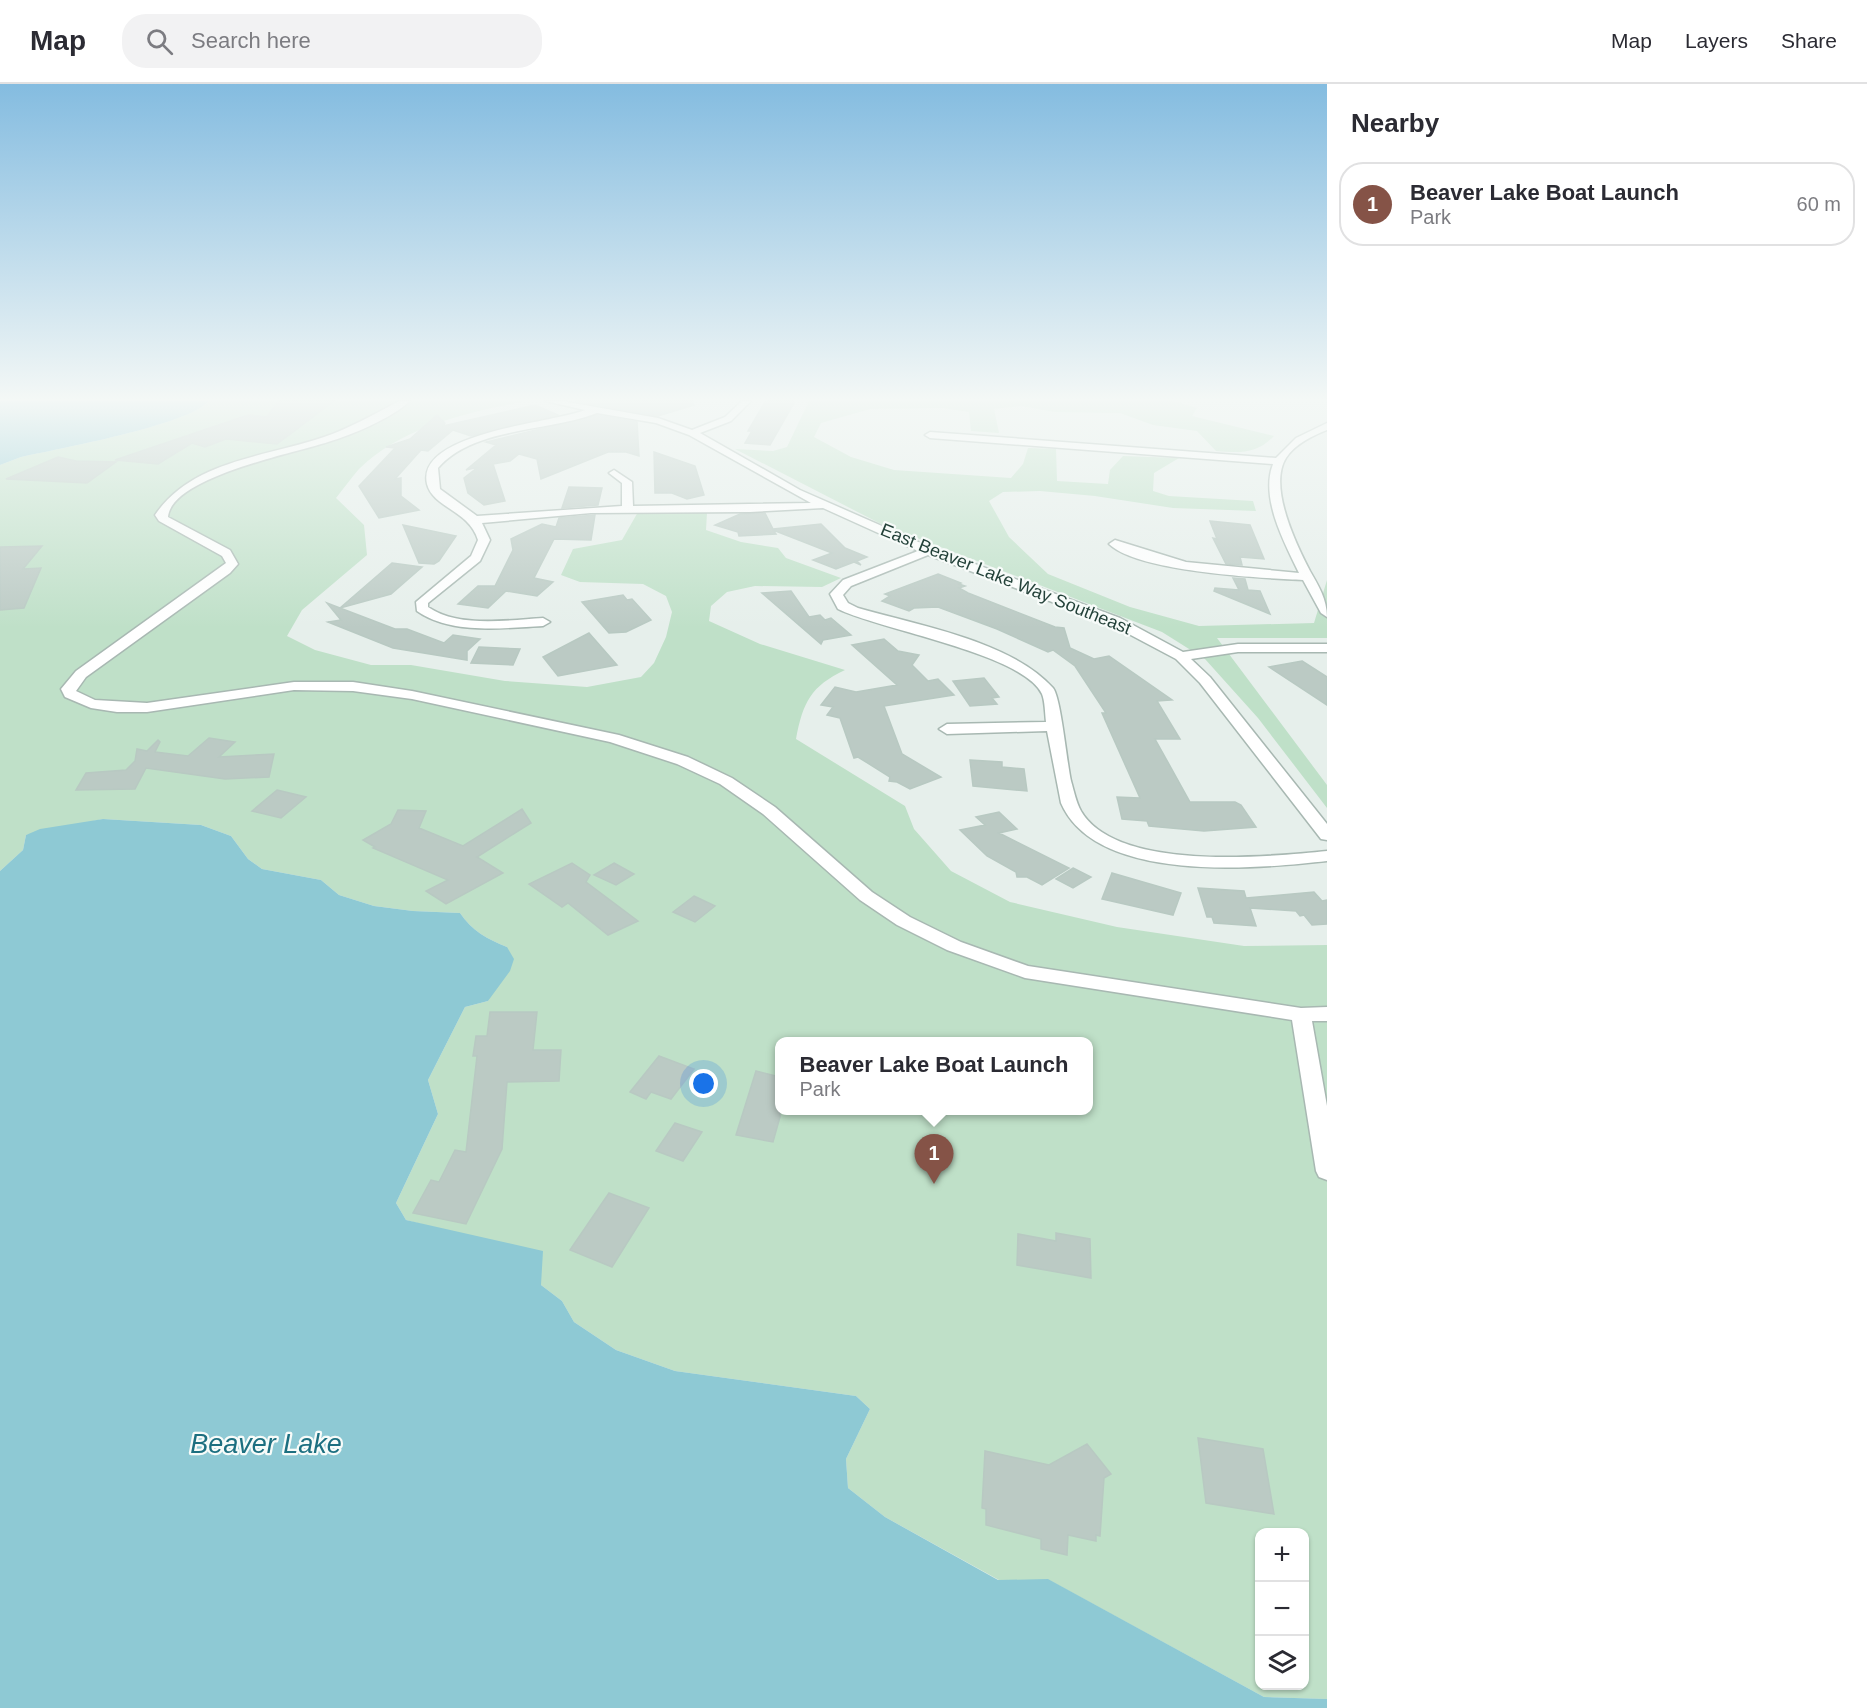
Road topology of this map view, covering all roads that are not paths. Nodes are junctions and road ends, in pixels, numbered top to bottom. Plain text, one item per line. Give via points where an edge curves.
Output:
1 (207, 477) edge
2 (432, 477) edge
3 (619, 477) edge
4 (772, 477) edge
5 (1276, 477) edge
6 (824, 505) junction
7 (628, 509) junction
8 (474, 520) junction
9 (1115, 544) dead end
10 (928, 551) junction
11 (1308, 577) junction
12 (1327, 613) edge
13 (543, 622) dead end
14 (1327, 648) edge
15 (1181, 656) junction
16 (1054, 726) junction
17 (946, 729) dead end
18 (1327, 835) edge
19 (1327, 856) edge
20 (1327, 1014) edge
21 (1301, 1015) junction
22 (1327, 1171) edge

1 - 21 street via 171,501 161,515 226,553 231,564 81,674 68,689 70,693 90,702 136,708 292,686 349,686 448,702 609,737 667,754 726,781 778,818 887,912 956,946 1025,972
2 - 8 street via 432,483 444,498
3 - 7 street via 627,482
4 - 6 street, East Beaver Lake Way Southeast
5 - 11 street via 1276,498
6 - 7 street via 746,511
6 - 10 street, East Beaver Lake Way Southeast
7 - 8 street
8 - 13 street via 484,540 482,550 422,602 422,608 442,619
9 - 11 street via 1172,566
10 - 15 street, East Beaver Lake Way Southeast via 1115,621
10 - 16 street via 848,583 836,594 838,600 853,611 1022,668 1041,681 1049,693
11 - 12 street
14 - 15 street via 1238,648
15 - 18 street, East Beaver Lake Way Southeast via 1227,705
16 - 17 street
16 - 19 street via 1070,805 1086,828 1104,839 1149,854 1218,864
20 - 21 street
21 - 22 street

